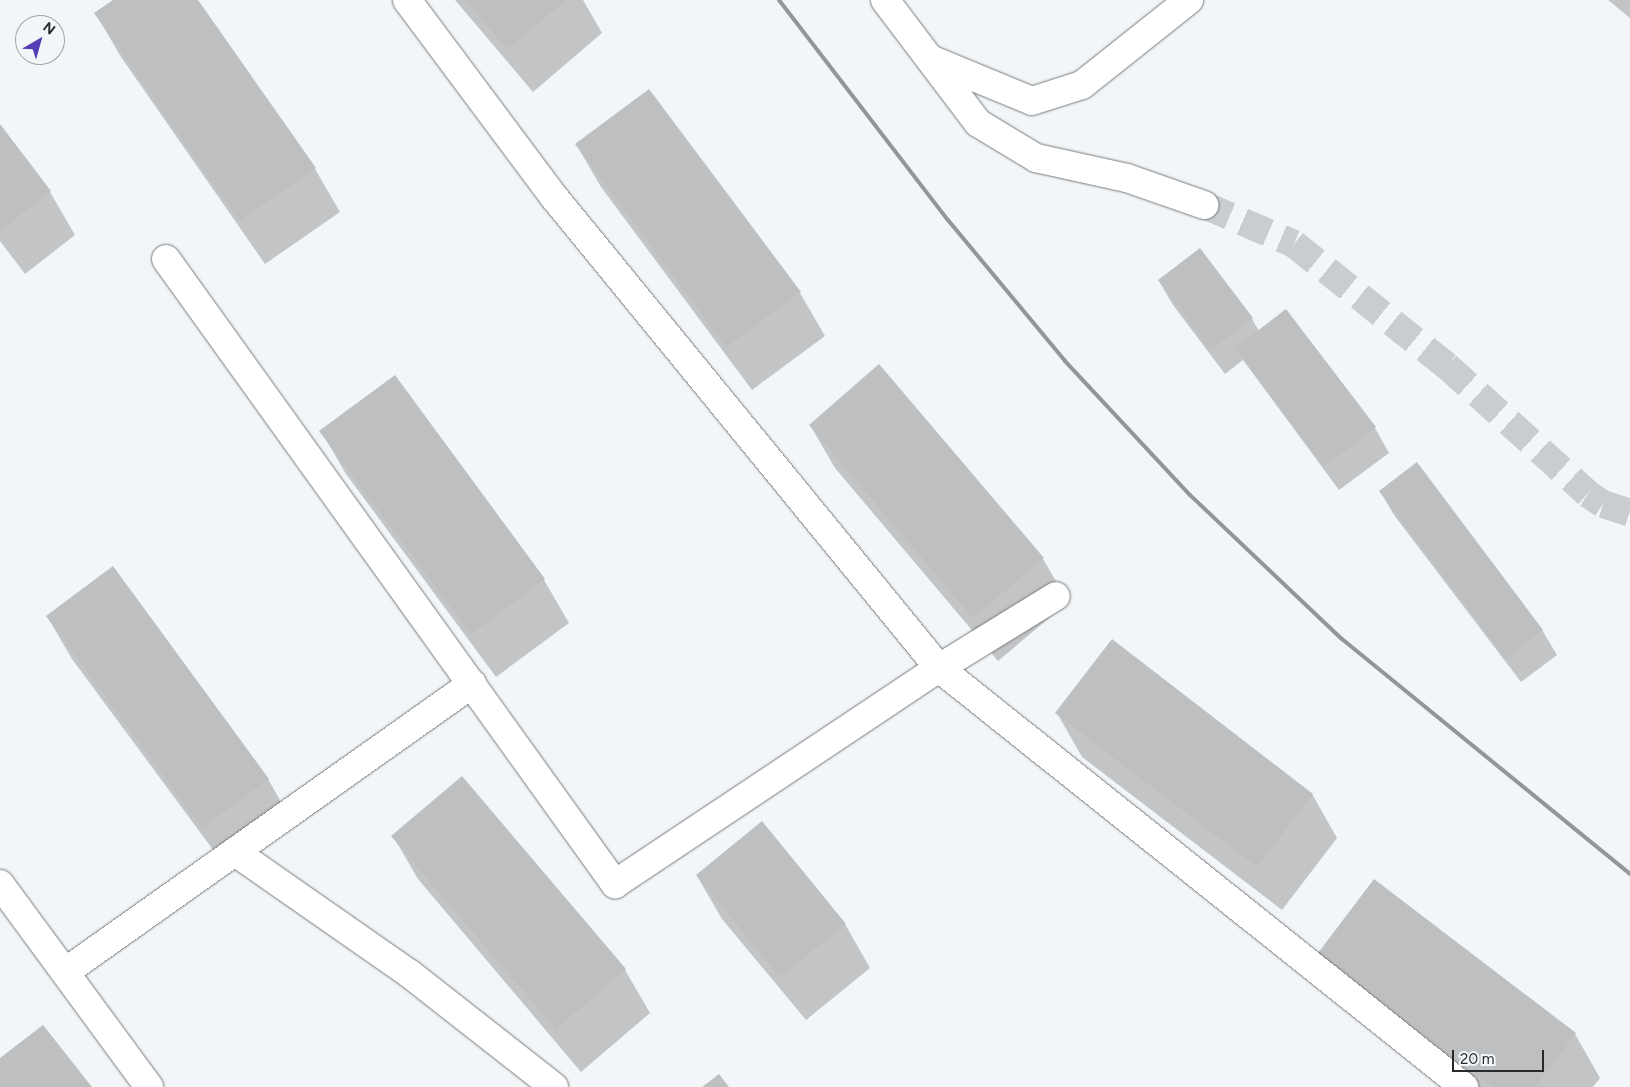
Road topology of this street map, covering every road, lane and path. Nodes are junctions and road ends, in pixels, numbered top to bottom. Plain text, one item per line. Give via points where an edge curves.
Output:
1 (407, 0) edge
2 (885, 0) edge
3 (1189, 0) edge
4 (929, 59) junction
5 (1204, 205) tunnel mouth
6 (166, 259) dead end
7 (1056, 596) dead end
8 (939, 668) junction
9 (472, 684) junction
10 (235, 852) junction
11 (0, 884) edge
12 (65, 972) junction
13 (149, 1087) edge
14 (554, 1087) edge
15 (1464, 1087) edge

1 - 8 lane via 554,197
2 - 4 lane
3 - 4 lane via 1082,85 1032,101
4 - 5 lane via 978,124 1036,158 1127,178
6 - 9 lane
7 - 8 lane
8 - 9 lane via 616,884
8 - 15 lane
9 - 10 lane
10 - 12 lane
10 - 14 lane via 410,974
11 - 12 lane
12 - 13 lane

